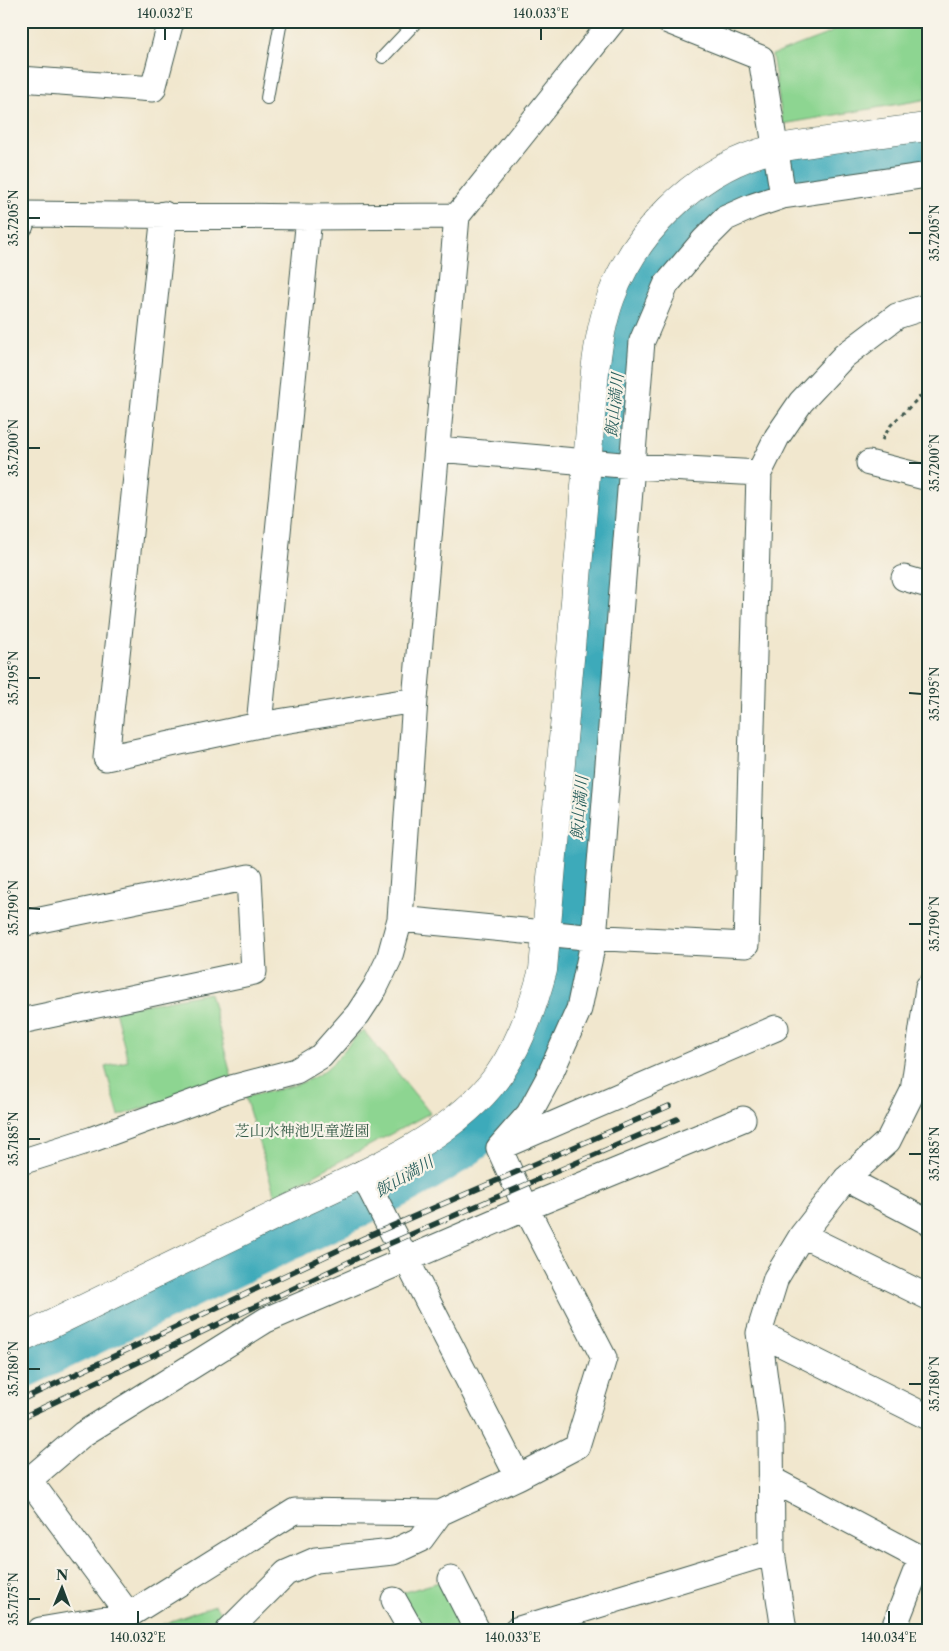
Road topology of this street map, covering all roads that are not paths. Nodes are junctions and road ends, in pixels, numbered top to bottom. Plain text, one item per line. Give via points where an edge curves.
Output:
1 (171, 21) edge
2 (281, 21) edge
3 (394, 21) edge
4 (613, 21) edge
5 (668, 21) edge
6 (416, 23) edge
7 (383, 57) dead end
8 (21, 80) edge
9 (267, 98) dead end
10 (928, 126) edge
11 (779, 173) junction
12 (928, 175) edge
13 (164, 214) junction
14 (457, 216) junction
15 (308, 217) junction
16 (21, 225) edge
17 (928, 306) edge
18 (438, 449) junction
19 (869, 462) road end
20 (611, 464) junction
21 (759, 473) junction
22 (928, 478) edge
23 (904, 578) dead end
24 (928, 585) edge
25 (415, 700) junction
26 (259, 725) junction
27 (400, 919) junction
28 (21, 924) edge
29 (554, 934) junction
30 (589, 938) junction
31 (928, 988) edge
32 (21, 1021) edge
33 (776, 1028) dead end
34 (920, 1094) edge
35 (743, 1119) dead end
36 (499, 1148) junction
37 (21, 1162) edge
38 (846, 1179) junction
39 (369, 1188) junction
40 (526, 1208) junction
41 (928, 1222) edge
42 (802, 1235) junction
43 (405, 1261) junction
44 (928, 1298) edge
45 (759, 1333) junction
46 (21, 1339) edge
47 (928, 1417) edge
48 (518, 1477) junction
49 (771, 1479) junction
50 (440, 1513) junction
51 (772, 1552) junction
52 (924, 1560) edge
53 (451, 1579) dead end
54 (394, 1600) dead end
55 (129, 1616) junction
56 (21, 1629) edge
57 (29, 1630) edge
58 (40, 1630) edge
59 (229, 1630) edge
60 (411, 1630) edge
61 (477, 1630) edge
62 (516, 1630) edge
63 (784, 1630) edge
64 (893, 1630) edge

1 - 8 street via 153,89
2 - 9 lane
3 - 6 lane
4 - 14 street
5 - 11 street via 761,58
6 - 7 lane
10 - 11 street
11 - 12 street
11 - 20 street via 726,218 666,285 642,341
11 - 20 street via 741,160 704,181 678,200 647,233 628,264 611,296 600,336
13 - 15 street
13 - 16 street via 23,214
13 - 26 street via 106,758
14 - 15 street
14 - 18 street
15 - 26 street
17 - 21 street via 897,316 844,356 801,402 777,437
18 - 20 street
18 - 25 street
19 - 22 street
20 - 21 street
20 - 29 street
20 - 30 street
21 - 30 street via 746,945
23 - 24 street
25 - 26 street
25 - 27 street
27 - 29 street
27 - 37 street via 389,959 375,988 358,1014 321,1056 296,1071 235,1087
28 - 32 street via 249,877 254,972
29 - 30 street
29 - 39 street via 535,999 507,1060 490,1086 465,1111
30 - 36 street via 579,1009 529,1114
31 - 34 street
33 - 36 street
34 - 38 street via 888,1141
35 - 40 street
36 - 40 street
38 - 41 street
38 - 42 street
39 - 43 street
39 - 46 street
40 - 43 street
40 - 48 street via 604,1358 577,1446
42 - 44 street
42 - 45 street via 776,1278
43 - 48 street
43 - 55 street via 266,1320 83,1434 28,1480
45 - 47 street
45 - 49 street via 771,1424
48 - 50 street
49 - 51 street
49 - 52 street
50 - 55 street via 295,1511
50 - 59 street via 421,1539 393,1552 316,1560 286,1573
51 - 62 street
51 - 63 street
52 - 64 street
53 - 61 street
54 - 60 street
55 - 58 street
56 - 57 street

